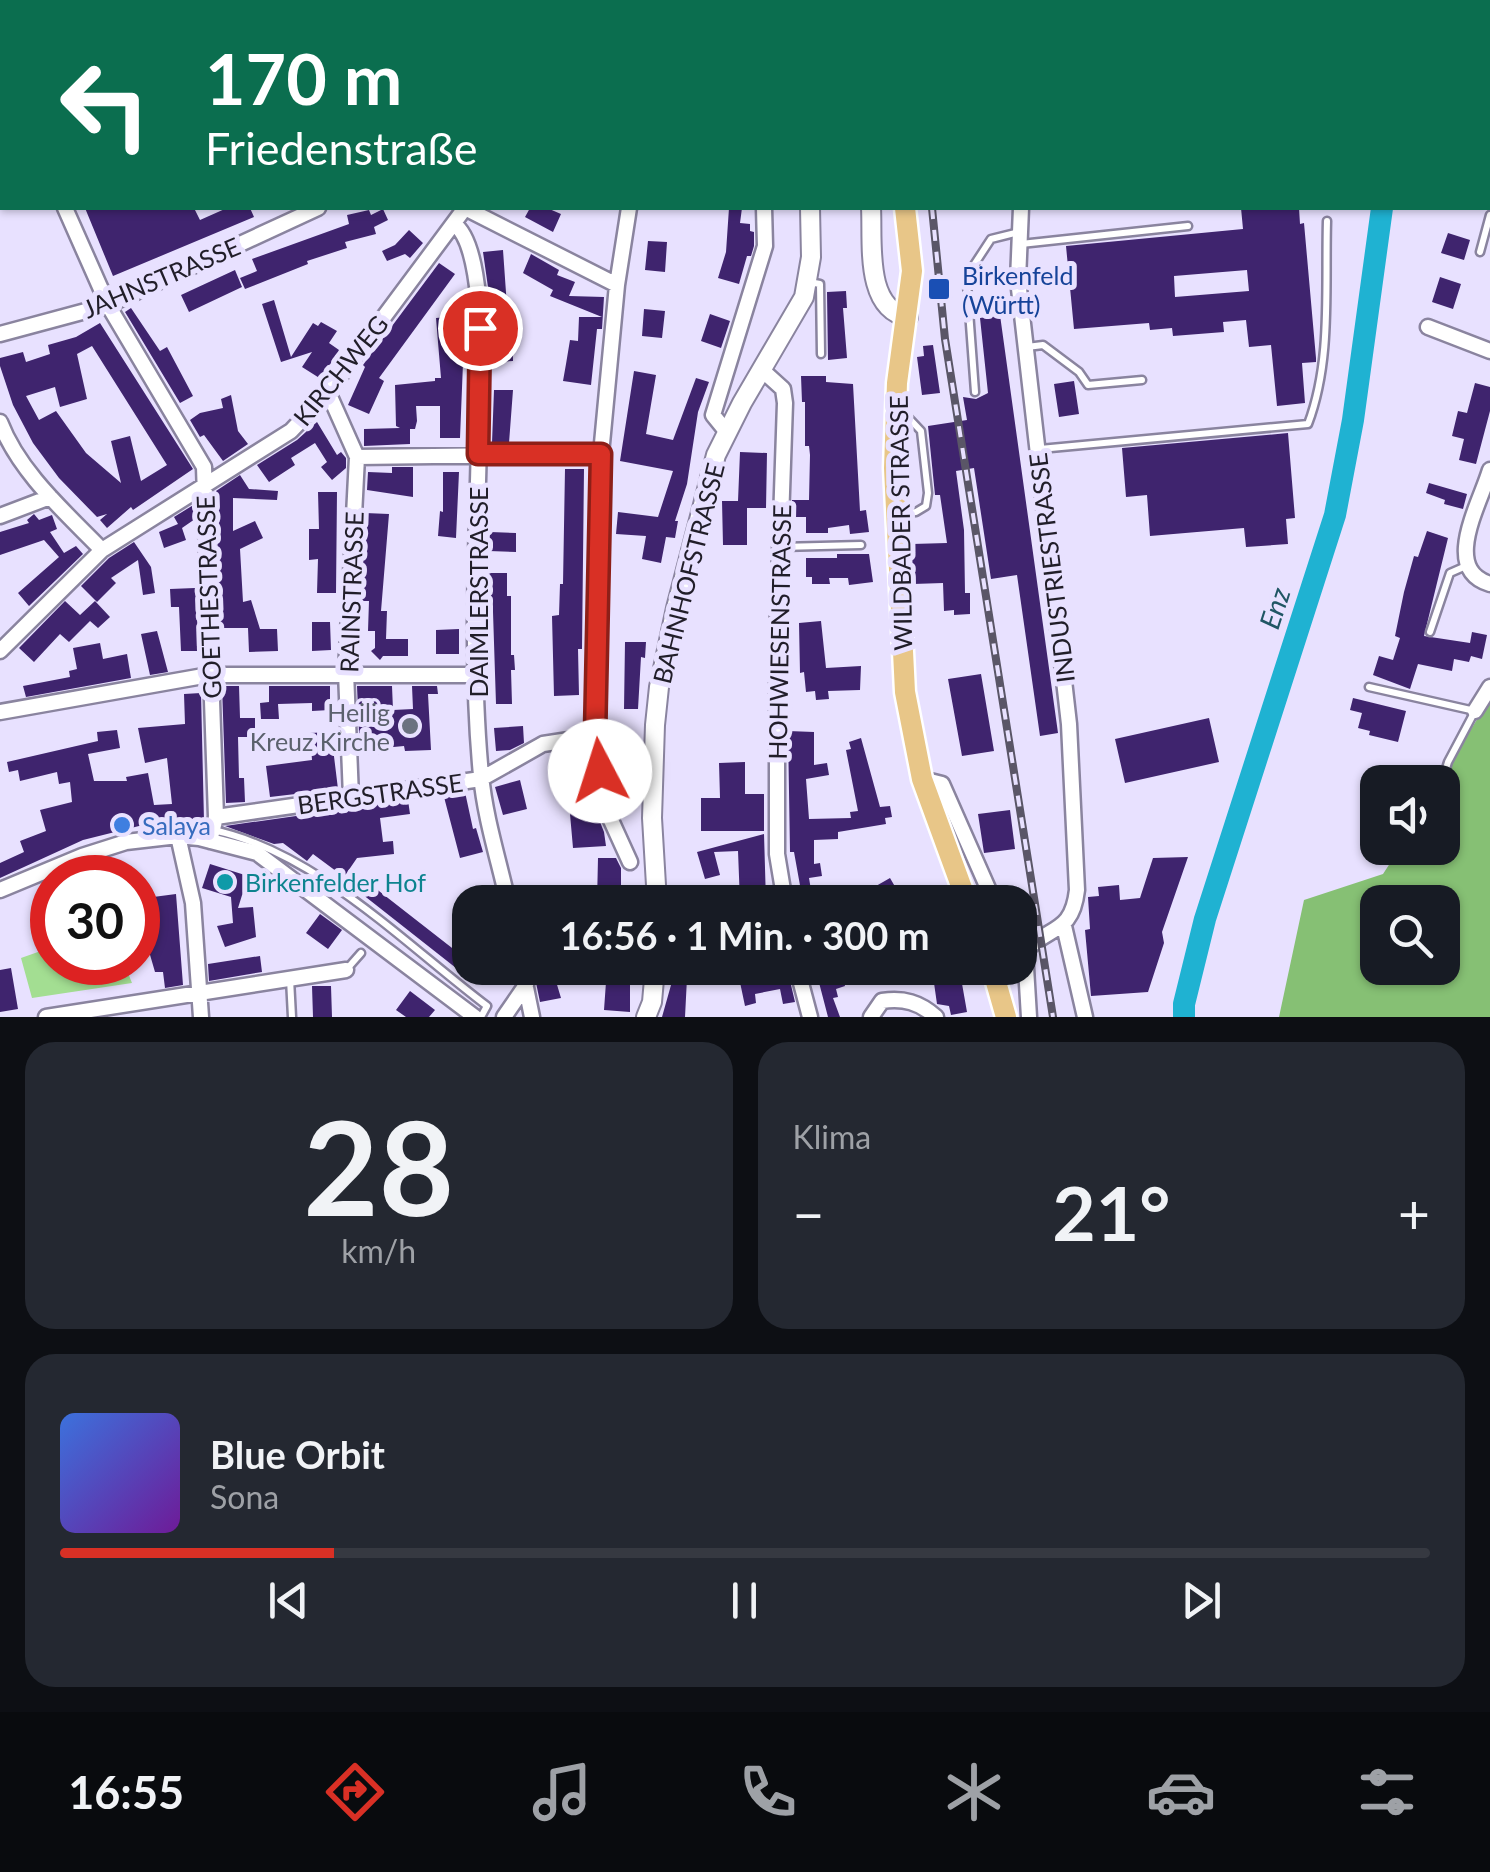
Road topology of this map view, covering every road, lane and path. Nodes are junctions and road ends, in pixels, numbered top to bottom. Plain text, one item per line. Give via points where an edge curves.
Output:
1 (66, 210) edge
2 (314, 210) edge
3 (463, 210) edge
4 (468, 210) edge
5 (629, 210) edge
6 (764, 210) edge
7 (810, 210) edge
8 (871, 210) edge
9 (906, 210) edge
10 (1021, 210) edge
11 (1490, 215) edge
12 (1327, 221) dead end
13 (454, 224) junction
14 (1188, 226) dead end
15 (1020, 238) junction
16 (1480, 252) dead end
17 (808, 281) junction
18 (617, 286) junction
19 (108, 305) junction
20 (908, 317) junction
21 (1428, 327) dead end
22 (0, 334) edge
23 (1026, 348) junction
24 (1490, 351) edge
25 (821, 354) dead end
26 (762, 370) junction
27 (1142, 380) dead end
28 (328, 392) junction
29 (975, 392) dead end
30 (894, 408) junction
31 (0, 422) edge
32 (726, 431) junction
33 (1038, 449) junction
34 (478, 454) junction
35 (601, 454) junction
36 (357, 457) junction
37 (1490, 470) edge
38 (205, 485) junction
39 (50, 498) junction
40 (896, 514) junction
41 (0, 516) edge
42 (861, 545) dead end
43 (779, 547) junction
44 (102, 550) junction
45 (1466, 566) junction
46 (1490, 584) edge
47 (1430, 632) dead end
48 (0, 651) edge
49 (346, 672) junction
50 (209, 674) junction
51 (476, 675) junction
52 (1490, 686) edge
53 (1369, 687) dead end
54 (1475, 711) junction
55 (0, 712) edge
56 (595, 736) junction
57 (1447, 765) edge
58 (482, 778) junction
59 (922, 778) junction
60 (351, 798) junction
61 (213, 829) junction
62 (178, 836) junction
63 (630, 862) dead end
64 (504, 885) edge
65 (656, 885) edge
66 (782, 885) edge
67 (961, 885) edge
68 (987, 885) edge
69 (0, 890) edge
70 (1064, 926) junction
71 (1037, 941) edge
72 (360, 953) dead end
73 (346, 970) joint
74 (290, 979) junction
75 (526, 985) joint
76 (654, 985) edge
77 (802, 985) edge
78 (997, 985) edge
79 (1026, 985) edge
80 (199, 993) junction
81 (46, 1017) edge
82 (201, 1017) edge
83 (292, 1017) edge
84 (478, 1017) edge
85 (504, 1017) edge
86 (532, 1017) edge
87 (646, 1017) edge
88 (810, 1017) edge
89 (872, 1017) edge
90 (936, 1017) edge
91 (1006, 1017) edge
92 (1029, 1017) edge
93 (1085, 1017) edge

1 - 19 street, GOETHESTRASSE
2 - 19 street, JAHNSTRASSE
3 - 13 street, KIRCHWEG
4 - 18 street
5 - 18 street
6 - 32 street via 765,246 713,415
7 - 17 main road, BAHNHOFSTRASSE
8 - 20 main road via 880,298
9 - 20 main road, WILDBADER STRASSE
10 - 15 street, INDUSTRIESTRASSE
11 - 16 lane
12 - 33 lane via 1323,364 1308,424
13 - 28 street, KIRCHWEG
13 - 34 street, DAIMLERSTRASSE via 470,250 479,316
14 - 15 lane
15 - 23 street, INDUSTRIESTRASSE
15 - 29 lane via 990,239 967,284
17 - 25 lane via 820,284
17 - 26 main road, BAHNHOFSTRASSE
18 - 35 street
19 - 22 street, JAHNSTRASSE
19 - 38 street, GOETHESTRASSE via 204,467
20 - 30 main road, WILDBADER STRASSE
21 - 24 street
23 - 27 lane via 1044,346 1088,385
23 - 33 street, INDUSTRIESTRASSE
26 - 32 main road, BAHNHOFSTRASSE
26 - 43 street, HOHWIESENSTRASSE via 783,389 785,403
28 - 36 street, RAINSTRASSE
28 - 38 street, KIRCHWEG via 291,431
30 - 40 main road, WILDBADER STRASSE
30 - 40 lane via 921,432 928,493 921,510
31 - 39 street
32 - 65 main road, BAHNHOFSTRASSE via 693,535 659,687 652,800
33 - 70 street, INDUSTRIESTRASSE via 1076,813 1077,890
34 - 35 street
34 - 36 street
34 - 51 street, DAIMLERSTRASSE
35 - 56 street
36 - 49 street, RAINSTRASSE
37 - 45 street
38 - 44 street, KIRCHWEG
38 - 50 street, GOETHESTRASSE
39 - 41 street
39 - 44 street
40 - 59 main road, WILDBADER STRASSE via 905,692
42 - 43 lane
43 - 66 street, HOHWIESENSTRASSE via 772,640
44 - 48 street, KIRCHWEG
45 - 46 street
45 - 47 lane via 1450,573
49 - 50 street
49 - 51 street
49 - 60 street, RAINSTRASSE
50 - 55 street
50 - 61 street, GOETHESTRASSE
51 - 58 street, DAIMLERSTRASSE
52 - 54 street
53 - 54 lane
54 - 57 lane
56 - 58 street, BERGSTRASSE via 543,744
56 - 63 street via 605,806
58 - 60 street, BERGSTRASSE
58 - 64 street, DAIMLERSTRASSE
59 - 67 main road, WILDBADER STRASSE
59 - 68 street via 942,784
60 - 61 street, BERGSTRASSE
61 - 62 street
61 - 84 street via 257,853
62 - 69 street
62 - 80 street via 193,903
70 - 71 street
70 - 93 street, INDUSTRIESTRASSE
72 - 73 lane
73 - 74 street
74 - 80 street
74 - 83 lane
75 - 85 street
75 - 86 street
76 - 87 main road
77 - 88 street
78 - 91 main road
79 - 92 street
80 - 81 street via 122,1000
80 - 82 street
89 - 90 street via 882,1001 895,999

